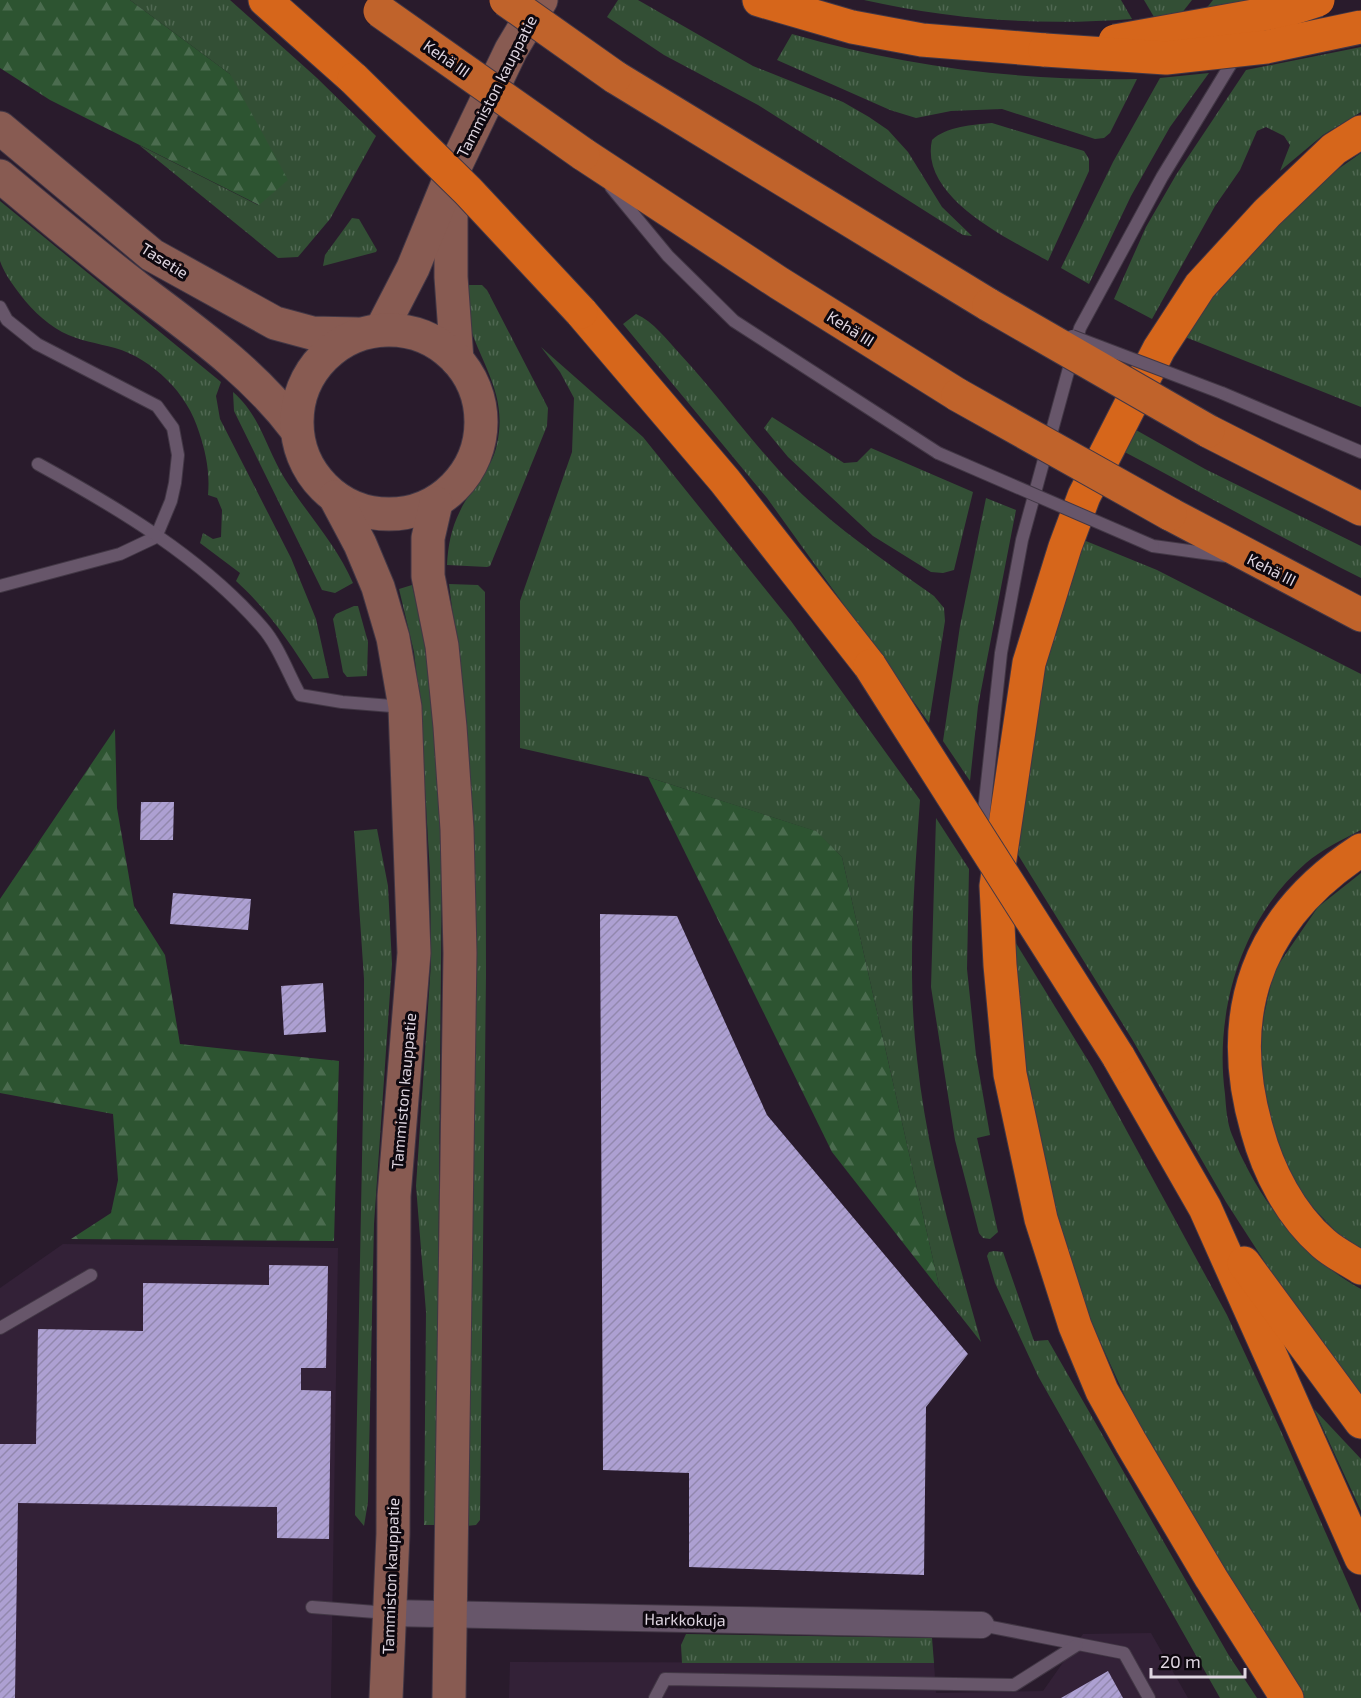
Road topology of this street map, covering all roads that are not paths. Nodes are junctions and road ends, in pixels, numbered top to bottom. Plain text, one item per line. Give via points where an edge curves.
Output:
1 (265, 0) edge
2 (506, 0) edge
3 (541, 0) edge
4 (759, 0) edge
5 (1291, 0) edge
6 (1318, 0) edge
7 (373, 5) edge
8 (1361, 27) edge
9 (1045, 50) junction
10 (0, 128) edge
11 (1361, 132) edge
12 (583, 154) junction
13 (452, 173) junction
14 (0, 176) edge
15 (989, 305) junction
16 (0, 307) edge
17 (369, 332) junction
18 (457, 360) junction
19 (296, 429) junction
20 (1361, 452) edge
21 (38, 464) dead end
22 (335, 496) junction
23 (436, 503) junction
24 (1361, 509) edge
25 (156, 537) junction
26 (1254, 560) junction
27 (0, 586) edge
28 (1361, 615) edge
29 (405, 707) junction
30 (1361, 850) edge
31 (999, 965) junction
32 (1204, 1208) junction
33 (1361, 1268) edge
34 (91, 1275) dead end
35 (0, 1328) edge
36 (1361, 1422) edge
37 (1361, 1558) edge
38 (312, 1607) dead end
39 (389, 1613) junction
40 (451, 1615) junction
41 (981, 1625) joint
42 (1077, 1645) junction
43 (386, 1698) edge
44 (449, 1698) edge
45 (655, 1698) edge
46 (1149, 1698) edge
47 (1287, 1698) edge

1 - 32 highway, bridge via 354,79 468,191 581,312 725,481 870,666 1118,1056
2 - 15 highway, bridge via 615,77
3 - 13 main road, Tammiston kauppatie via 511,50
4 - 9 highway via 852,27 922,40
5 - 31 lane via 1237,53 1162,177 1080,328 1022,540 1000,653 982,827
6 - 9 highway, bridge via 1287,10 1164,34
7 - 12 highway, Kehä III, bridge
8 - 9 highway, bridge via 1266,46 1166,58
10 - 17 main road, Tasetie via 152,255 275,323 312,333
11 - 31 highway via 1326,157 1267,213 1200,286 1159,349 1084,496 1029,663 996,886
12 - 26 highway, Kehä III, bridge via 958,395
12 - 26 lane, bridge via 668,256 734,321 938,453 1153,546
13 - 17 main road, Tammiston kauppatie via 413,268
13 - 18 main road, Tammiston kauppatie via 451,277
14 - 19 main road via 229,357 275,401
15 - 20 lane, bridge via 1222,393
15 - 24 highway, bridge via 1208,431
16 - 25 lane via 7,320 37,344 157,406 173,428 178,455 176,483
17 - 18 main road via 413,332 436,342
17 - 19 main road via 327,352 309,374 300,396
18 - 23 main road via 471,379 480,406 480,433 468,469
19 - 22 main road via 314,476
21 - 25 lane via 112,505
22 - 23 main road via 363,510 390,514
22 - 29 main road, Tammiston kauppatie via 378,587 393,638
23 - 40 main road via 428,538 428,576 442,646 450,727 460,953
25 - 27 lane via 120,554
25 - 29 lane via 176,549 264,628 300,695
26 - 28 highway, Kehä III
29 - 39 main road, Tammiston kauppatie via 414,953 394,1196
30 - 33 highway via 1330,871 1292,910 1268,948 1250,994 1242,1042 1247,1098 1264,1156 1289,1203 1316,1235
31 - 47 highway via 1010,1074 1041,1219 1075,1326 1102,1391 1131,1443
32 - 36 highway
32 - 37 highway
34 - 35 lane
38 - 39 lane
39 - 40 street, Harkkokuja
39 - 43 main road, Tammiston kauppatie
40 - 41 street, Harkkokuja
40 - 44 main road
41 - 42 lane
42 - 45 lane via 1014,1685 665,1679
42 - 46 lane via 1124,1653

